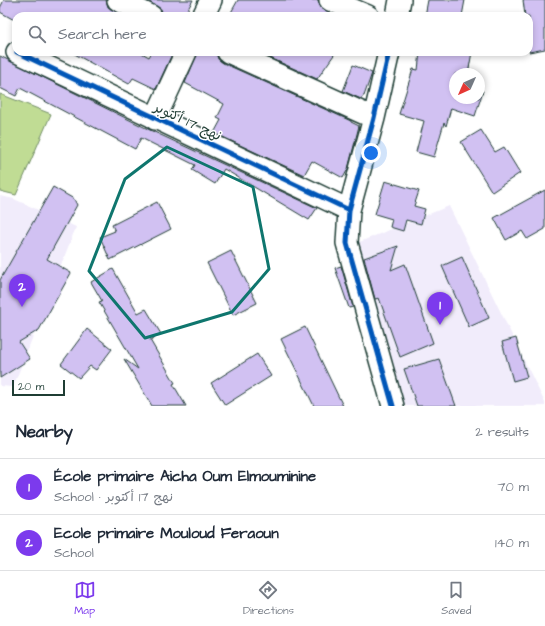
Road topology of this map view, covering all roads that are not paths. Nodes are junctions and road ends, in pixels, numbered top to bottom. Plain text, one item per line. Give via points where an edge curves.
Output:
1 (118, 0) edge
2 (211, 0) edge
3 (330, 0) edge
4 (400, 0) edge
5 (143, 12) edge
6 (205, 12) edge
7 (358, 12) edge
8 (398, 12) edge
9 (0, 44) edge
10 (12, 50) edge
11 (24, 56) edge
12 (184, 56) edge
13 (237, 56) edge
14 (388, 56) edge
15 (374, 118) junction
16 (155, 119) junction
17 (349, 210) junction
18 (392, 406) edge

1 - 5 street
2 - 6 street
3 - 7 street
4 - 8 street
9 - 10 street, نهج 17 أكتوبر
11 - 16 street, نهج 17 أكتوبر
12 - 16 street
13 - 15 street
14 - 15 street
15 - 17 street
16 - 17 street, نهج 17 أكتوبر
17 - 18 street via 346,244

